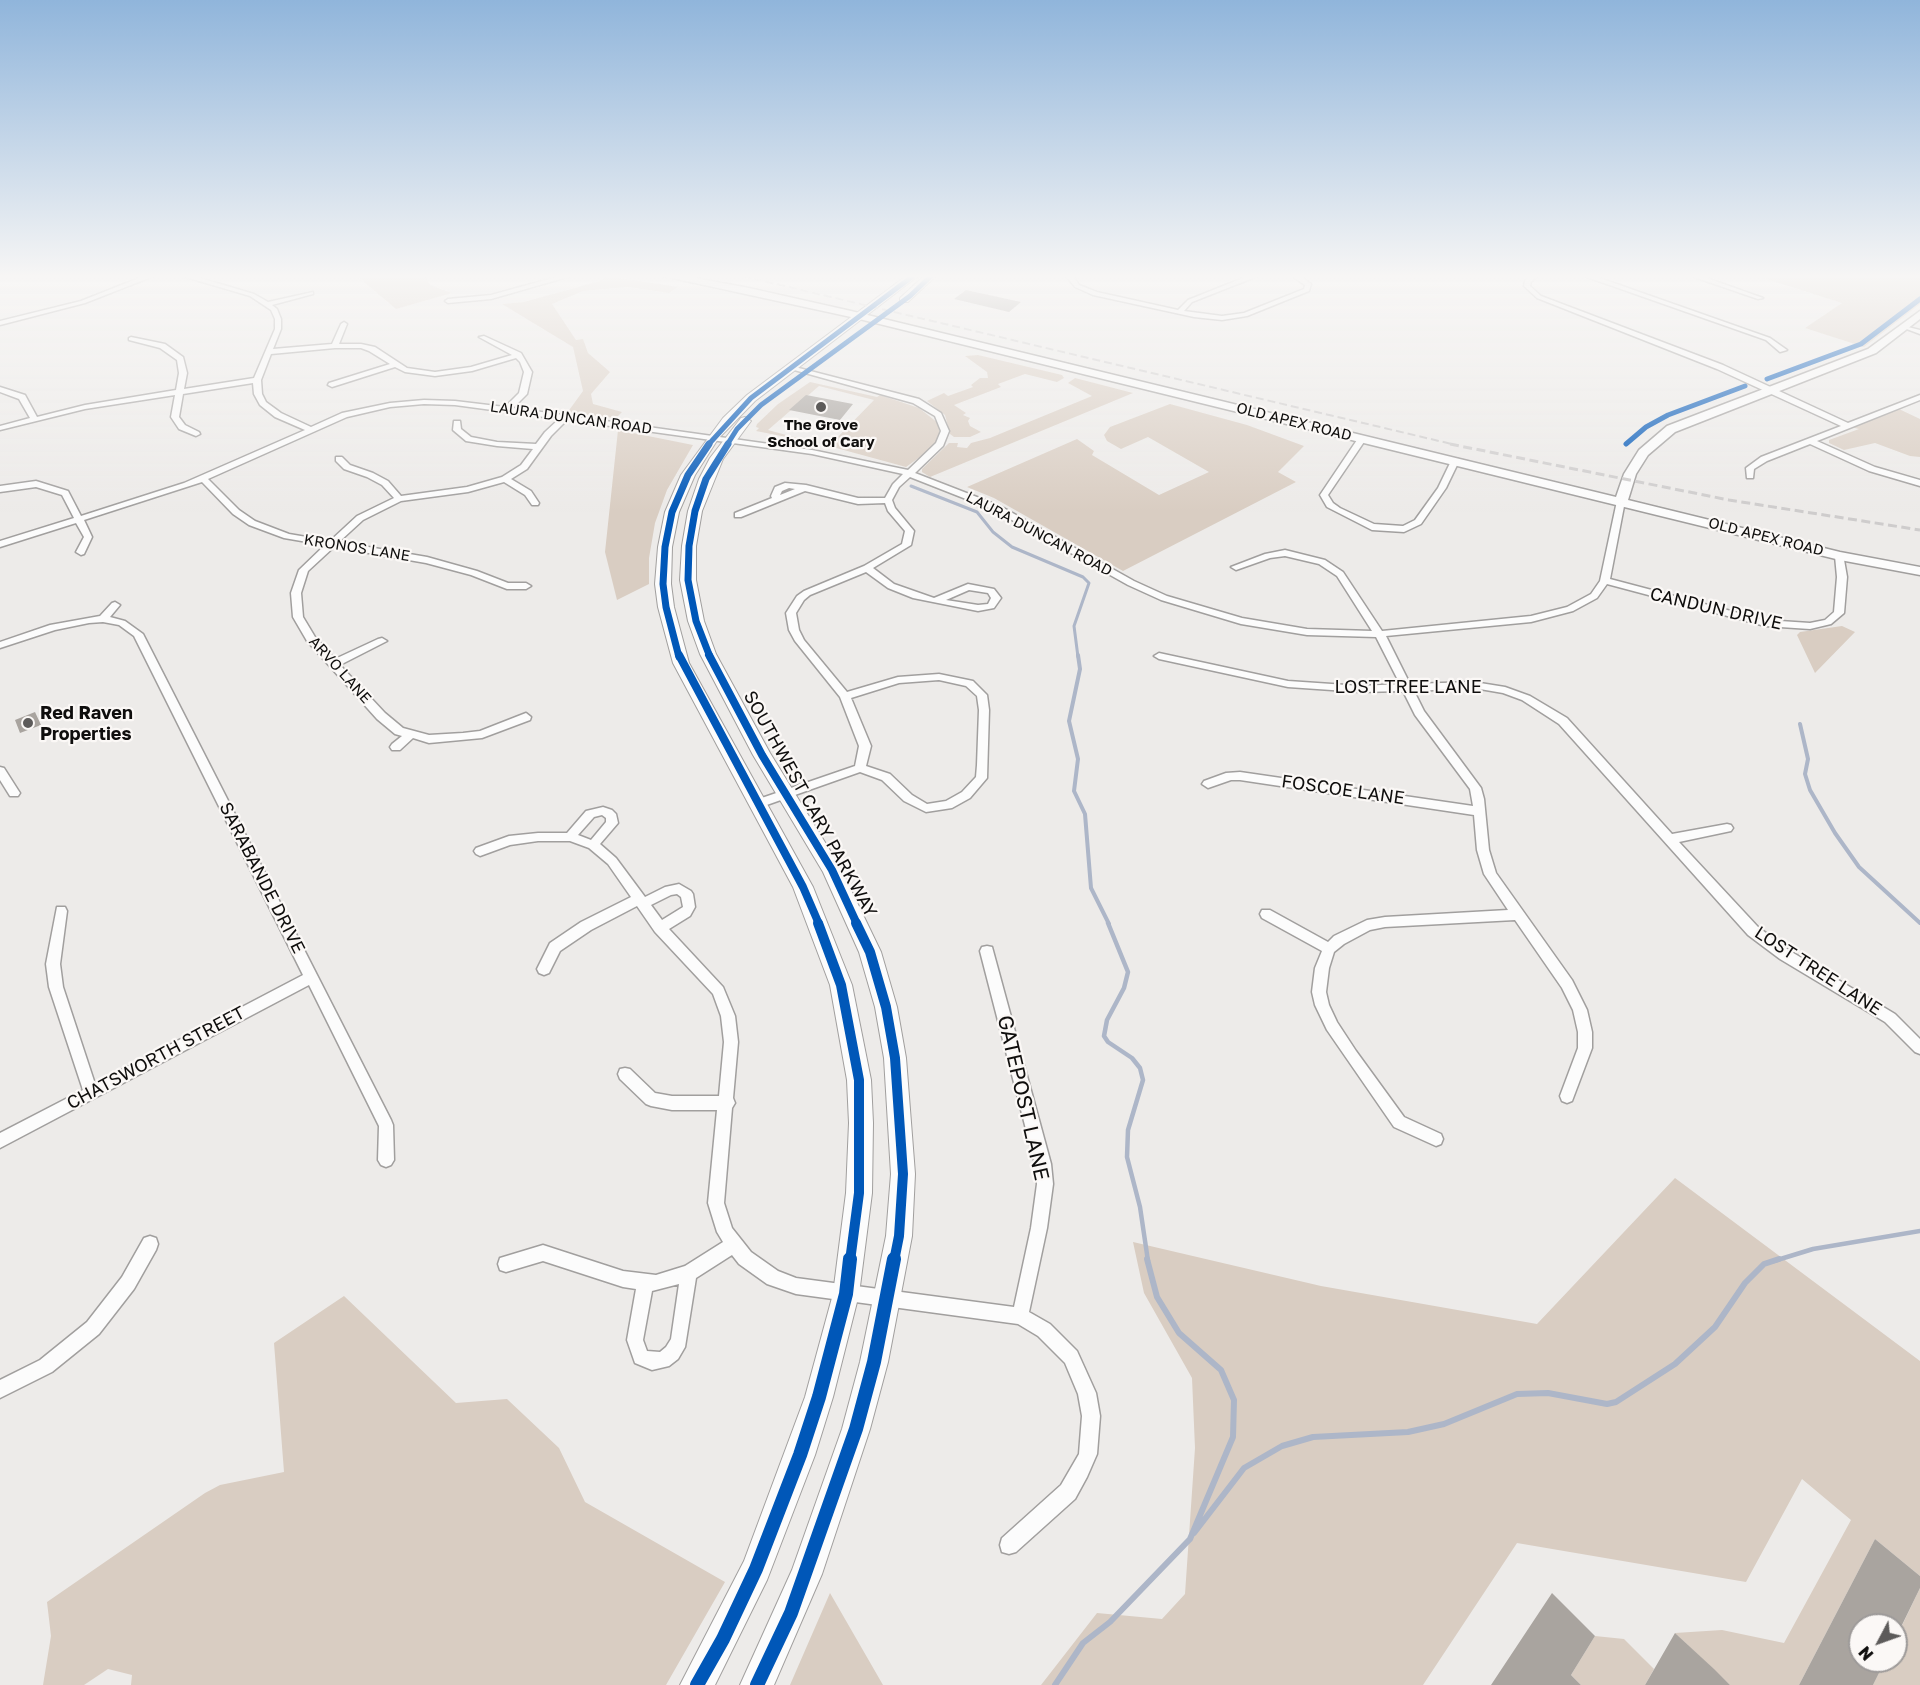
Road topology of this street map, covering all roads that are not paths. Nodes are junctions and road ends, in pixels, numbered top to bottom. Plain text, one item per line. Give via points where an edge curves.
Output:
1 (174, 355) edge
2 (267, 355) edge
3 (378, 355) edge
4 (518, 355) joint
5 (816, 355) edge
6 (821, 355) edge
7 (1016, 355) edge
8 (1688, 355) edge
9 (1862, 355) edge
10 (394, 364) junction
11 (798, 370) junction
12 (257, 380) junction
13 (332, 385) dead end
14 (0, 389) edge
15 (1769, 390) junction
16 (178, 391) junction
17 (1920, 397) edge
18 (507, 410) junction
19 (34, 418) junction
20 (565, 418) junction
21 (457, 423) dead end
22 (1845, 425) junction
23 (0, 428) edge
24 (309, 429) junction
25 (196, 434) dead end
26 (721, 438) junction
27 (1362, 439) junction
28 (1809, 440) junction
29 (538, 447) junction
30 (339, 459) dead end
31 (1455, 461) junction
32 (908, 473) junction
33 (46, 475) dead end
34 (1750, 476) dead end
35 (204, 479) junction
36 (505, 479) junction
37 (1920, 483) edge
38 (36, 484) junction
39 (0, 489) edge
40 (399, 499) junction
41 (888, 500) junction
42 (1621, 501) junction
43 (535, 503) dead end
44 (738, 515) dead end
45 (80, 520) junction
46 (0, 544) edge
47 (329, 545) junction
48 (81, 552) dead end
49 (1840, 556) junction
50 (1236, 567) dead end
51 (867, 568) junction
52 (1920, 571) edge
53 (1605, 581) junction
54 (526, 586) dead end
55 (935, 601) junction
56 (115, 605) dead end
57 (103, 619) junction
58 (1379, 634) junction
59 (382, 641) dead end
60 (0, 645) edge
61 (1159, 656) dead end
62 (335, 663) junction
63 (1407, 687) junction
64 (845, 696) junction
65 (526, 717) dead end
66 (410, 735) junction
67 (396, 747) dead end
68 (860, 768) junction
69 (0, 771) edge
70 (1208, 784) dead end
71 (14, 793) dead end
72 (787, 794) junction
73 (757, 804) junction
74 (1479, 811) junction
75 (1727, 828) dead end
76 (570, 837) junction
77 (1670, 839) junction
78 (593, 845) junction
79 (480, 851) dead end
80 (640, 901) junction
81 (61, 910) dead end
82 (1266, 914) dead end
83 (1516, 915) junction
84 (660, 928) junction
85 (1329, 949) junction
86 (987, 951) dead end
87 (544, 969) dead end
88 (312, 977) junction
89 (1920, 1048) edge
90 (625, 1074) dead end
91 (92, 1092) junction
92 (1567, 1096) dead end
93 (728, 1103) junction
94 (1436, 1139) dead end
95 (0, 1141) edge
96 (386, 1160) dead end
97 (150, 1244) dead end
98 (733, 1245) junction
99 (506, 1264) dead end
100 (689, 1274) junction
101 (645, 1283) junction
102 (846, 1294) junction
103 (887, 1300) junction
104 (1020, 1316) junction
105 (0, 1389) edge
106 (1009, 1545) dead end
107 (697, 1685) edge
108 (757, 1685) edge

1 - 16 street via 180,359 183,373
2 - 12 street
3 - 10 street
4 - 10 street via 444,374 417,373
4 - 18 street via 528,372 527,383
5 - 11 main road, SOUTHWEST CARY PARKWAY
6 - 11 main road, SOUTHWEST CARY PARKWAY
7 - 27 main road, OLD APEX ROAD
8 - 15 street
9 - 15 main road
10 - 13 street
11 - 26 main road, SOUTHWEST CARY PARKWAY via 751,398
11 - 32 street via 916,401 938,415 944,439
12 - 16 street
12 - 24 street via 258,394 270,409
14 - 19 street via 22,397
15 - 22 street
15 - 42 main road via 1686,421 1656,439 1637,462
16 - 19 street
16 - 25 street via 175,417 182,427
17 - 22 street
18 - 20 street, LAURA DUNCAN ROAD
18 - 24 street, LAURA DUNCAN ROAD via 455,403 406,403 359,411
19 - 23 street
20 - 26 street, LAURA DUNCAN ROAD
20 - 29 street, ARVO LANE
21 - 29 street via 457,430 469,439
22 - 28 street
24 - 35 street, LAURA DUNCAN ROAD
26 - 32 street, LAURA DUNCAN ROAD
26 - 72 main road, SOUTHWEST CARY PARKWAY via 695,511 688,580 708,654
26 - 73 main road, SOUTHWEST CARY PARKWAY via 688,475 672,512 665,547 665,596 681,663
27 - 31 main road, OLD APEX ROAD
27 - 31 street via 1324,495 1337,510 1372,527 1404,529 1418,522
28 - 34 street via 1756,463 1750,468
28 - 37 street via 1872,469
29 - 36 street, ARVO LANE via 524,467
30 - 40 street via 347,467 385,483
31 - 42 main road, OLD APEX ROAD
32 - 41 street
32 - 58 street, LAURA DUNCAN ROAD via 997,508 1131,583 1187,606 1287,629
33 - 38 street
35 - 45 street, LAURA DUNCAN ROAD
35 - 47 street, KRONOS LANE via 252,523
36 - 40 street, ARVO LANE
36 - 43 street via 528,493
38 - 39 street
38 - 45 street via 64,493
40 - 47 street, ARVO LANE via 360,518
41 - 44 street via 858,501 784,485 777,493 778,499
41 - 51 street via 911,536 900,550
42 - 49 main road, OLD APEX ROAD
42 - 53 street
45 - 46 street, LAURA DUNCAN ROAD
45 - 48 street via 88,537
47 - 54 street, KRONOS LANE via 427,560 507,586
47 - 62 street, ARVO LANE via 300,576 295,600 305,631
49 - 52 main road, OLD APEX ROAD
49 - 53 street, CANDUN DRIVE via 1839,613 1828,622 1810,626 1765,623
50 - 58 street via 1285,553 1322,562 1340,573
51 - 55 street via 899,591
51 - 64 street via 807,593 791,613 800,641
53 - 58 street, LAURA DUNCAN ROAD via 1594,596 1581,604 1543,617
55 - 55 street via 987,608 996,598 991,591 968,587
56 - 57 street
57 - 60 street, SARABANDE DRIVE via 53,627
57 - 88 street, SARABANDE DRIVE via 122,623 138,634
58 - 63 street
59 - 62 street
61 - 63 street, LOST TREE LANE via 1288,684
62 - 66 street, ARVO LANE via 392,727
63 - 74 street via 1425,722 1475,788
63 - 77 street, LOST TREE LANE via 1489,687 1515,693 1542,706 1563,721
64 - 68 street via 865,746
64 - 68 street via 898,680 939,677 969,683 982,694 981,778 966,795 948,805 926,808 908,798 886,777
65 - 66 street, ARVO LANE via 463,737 429,739
66 - 67 street
68 - 72 street
69 - 71 street
70 - 74 street, FOSCOE LANE via 1240,776
72 - 73 street
72 - 103 main road, SOUTHWEST CARY PARKWAY via 860,925 886,1007 898,1079 903,1174 899,1236
73 - 102 main road, SOUTHWEST CARY PARKWAY via 824,936 841,985 853,1039 862,1157
74 - 83 street via 1490,874
75 - 77 street
76 - 78 street
76 - 78 street via 590,814 603,811 612,817 612,823
76 - 79 street via 523,839
77 - 89 street, LOST TREE LANE via 1753,931 1785,955 1882,1012
78 - 80 street via 612,861
80 - 84 street
80 - 84 street via 669,890 679,889 687,894 690,900 686,912
80 - 87 street via 586,926 555,947
81 - 91 street via 54,954 56,987
82 - 85 street
83 - 85 street via 1384,922 1351,933
83 - 92 street via 1567,984 1580,1010 1585,1048
84 - 93 street via 707,976 724,1003 731,1041
85 - 94 street via 1319,992 1332,1026 1399,1122
86 - 104 street, GATEPOST LANE via 1044,1174 1045,1200
88 - 91 street, CHATSWORTH STREET
88 - 96 street, SARABANDE DRIVE via 386,1125
90 - 93 street via 651,1099
91 - 95 street, CHATSWORTH STREET
93 - 98 street via 716,1203
97 - 105 street via 128,1284 93,1328 46,1366
98 - 100 street
98 - 102 street via 773,1278
99 - 101 street via 543,1253
100 - 101 street
100 - 101 street via 679,1341 663,1360 641,1357 637,1349 635,1340
102 - 103 street
102 - 107 main road, SOUTHWEST CARY PARKWAY via 819,1397 782,1503 756,1569
103 - 104 street
103 - 108 main road, SOUTHWEST CARY PARKWAY via 874,1362 839,1484 798,1593
104 - 106 street via 1044,1330 1071,1357 1087,1393 1092,1432 1081,1471 1068,1492

